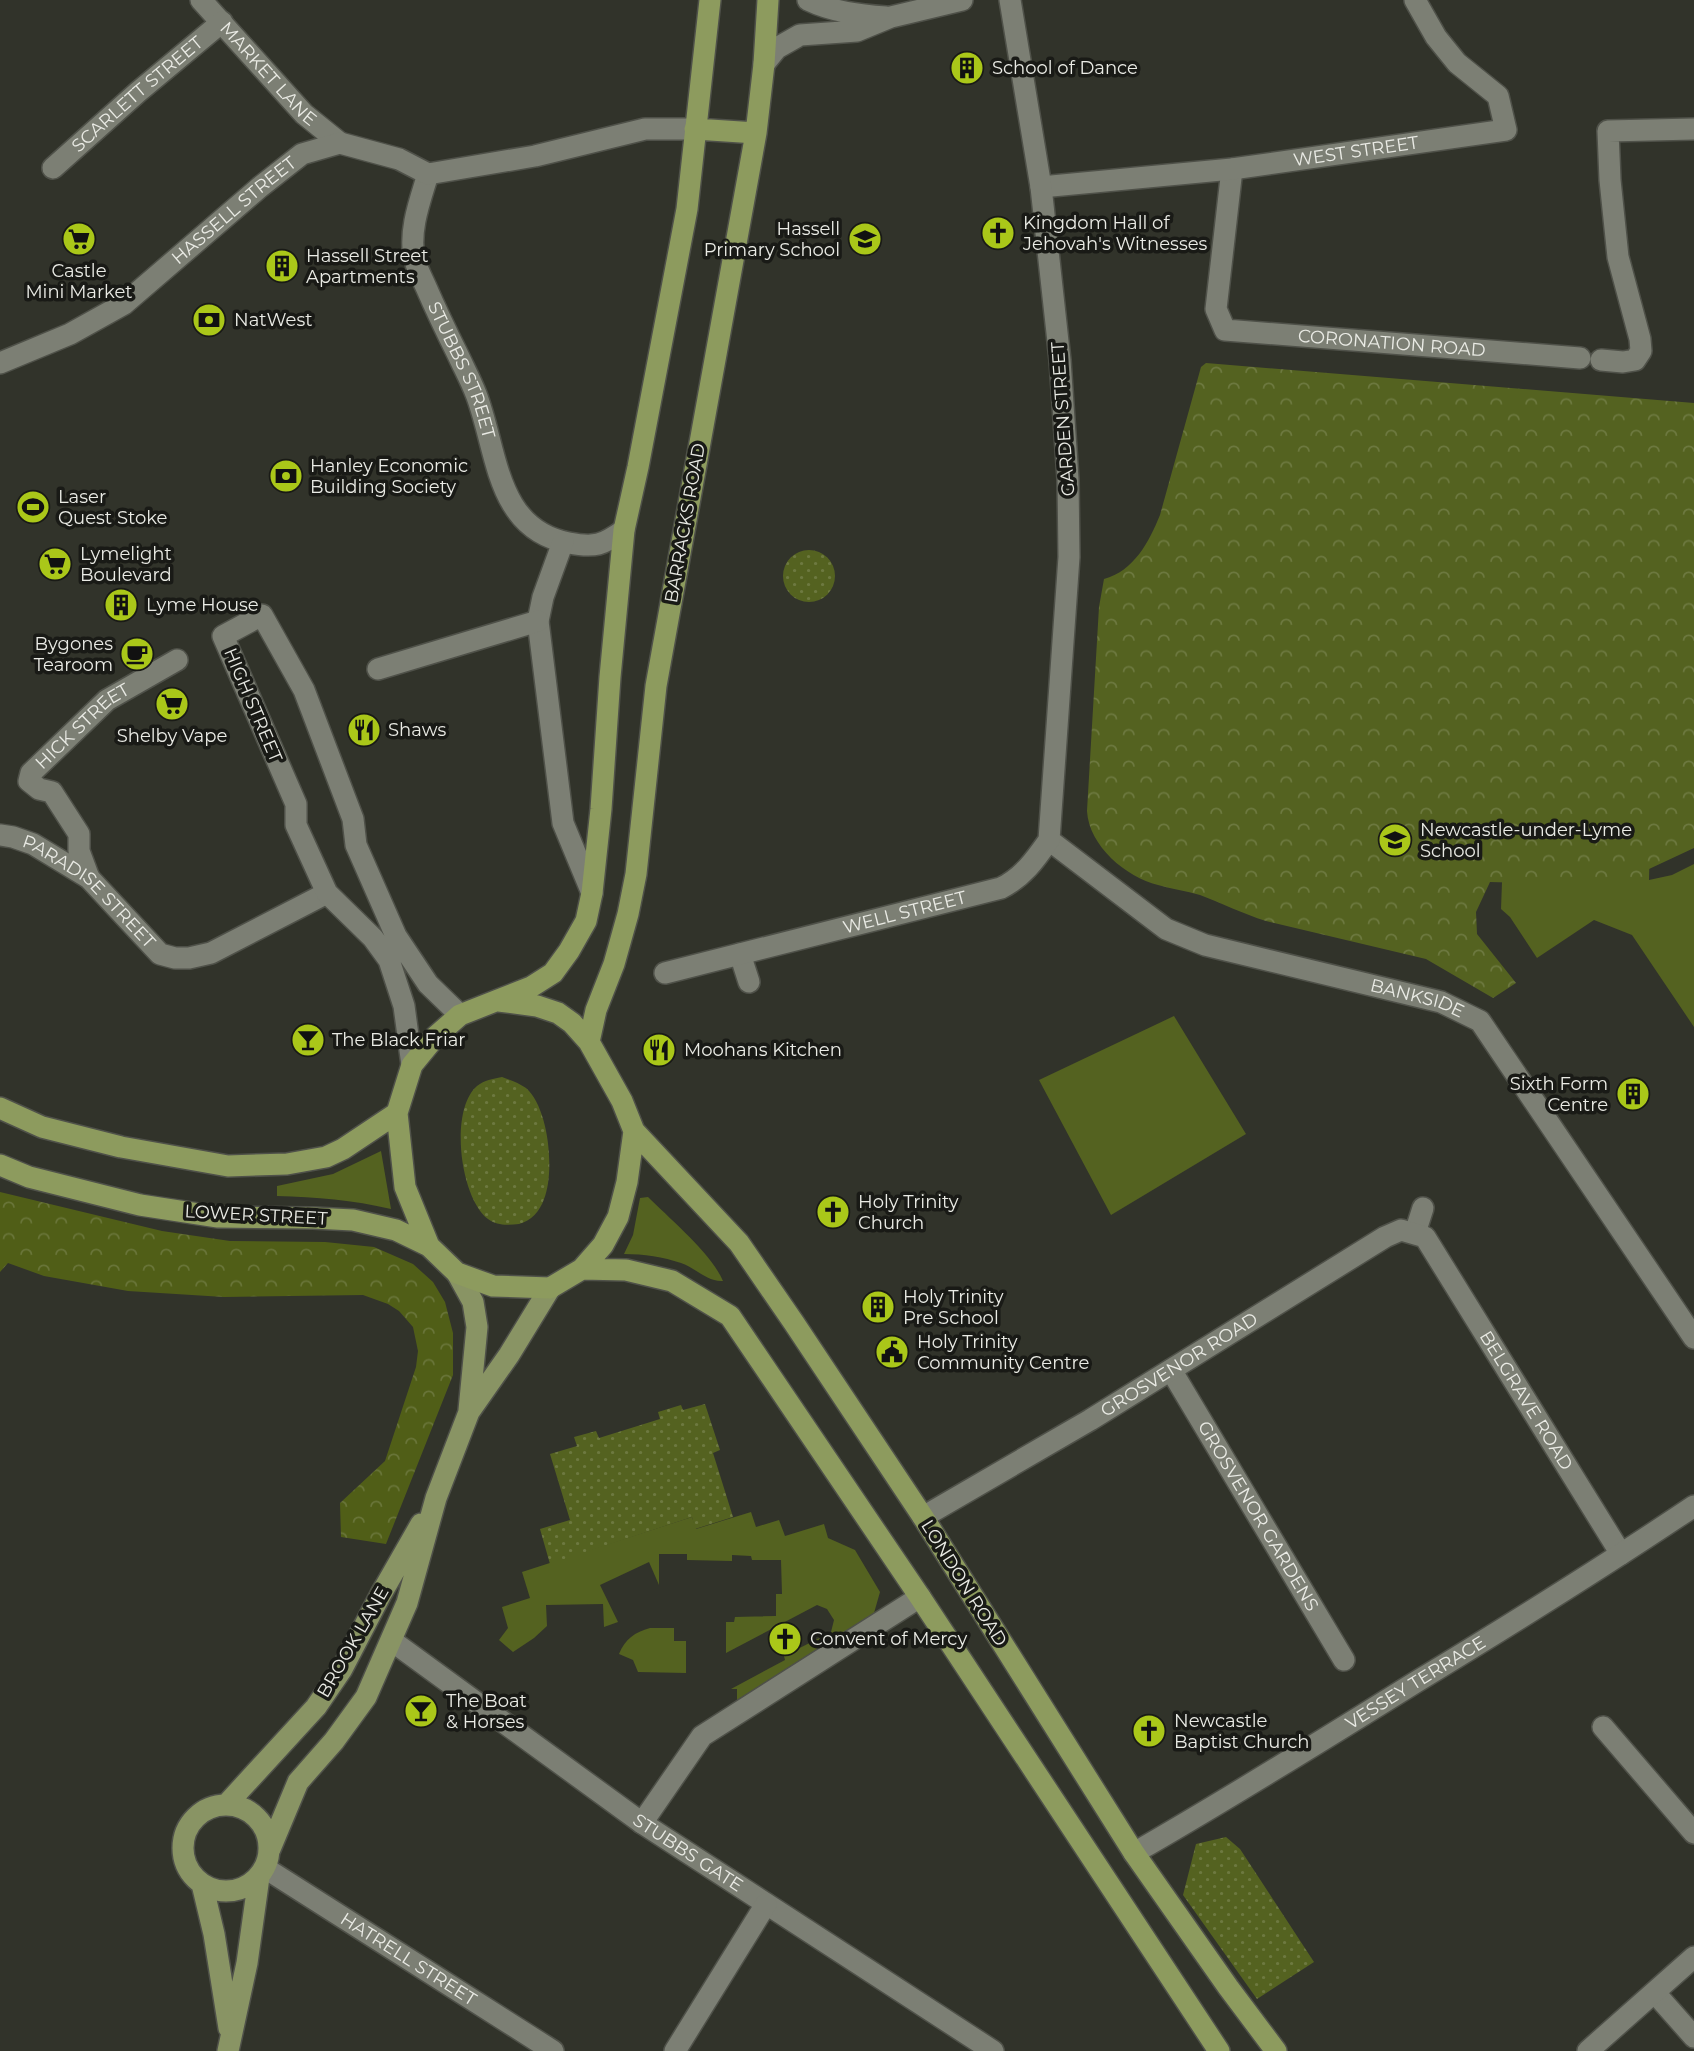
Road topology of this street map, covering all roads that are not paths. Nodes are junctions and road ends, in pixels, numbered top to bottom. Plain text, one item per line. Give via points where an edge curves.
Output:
1 (201, 0) edge
2 (710, 0) edge
3 (768, 0) edge
4 (808, 0) edge
5 (962, 0) edge
6 (1010, 0) edge
7 (1415, 0) edge
8 (891, 17) junction
9 (222, 22) junction
10 (764, 64) junction
11 (695, 129) junction
12 (1694, 129) edge
13 (756, 133) junction
14 (341, 143) junction
15 (53, 168) dead end
16 (1232, 169) junction
17 (428, 174) junction
18 (1041, 187) junction
19 (0, 363) edge
20 (624, 530) junction
21 (563, 542) junction
22 (538, 621) junction
23 (177, 660) dead end
24 (379, 669) dead end
25 (0, 835) edge
26 (1049, 840) junction
27 (89, 878) junction
28 (327, 893) junction
29 (592, 893) junction
30 (740, 954) junction
31 (665, 973) dead end
32 (749, 982) dead end
33 (499, 1000) junction
34 (460, 1015) junction
35 (589, 1042) junction
36 (412, 1065) junction
37 (0, 1108) edge
38 (397, 1113) junction
39 (634, 1131) junction
40 (0, 1165) edge
41 (1423, 1208) dead end
42 (1423, 1240) junction
43 (429, 1246) junction
44 (582, 1269) junction
45 (457, 1273) junction
46 (550, 1288) junction
47 (1694, 1338) edge
48 (1171, 1370) junction
49 (469, 1412) junction
50 (436, 1498) junction
51 (1694, 1506) edge
52 (923, 1517) junction
53 (1622, 1554) junction
54 (920, 1597) junction
55 (392, 1641) junction
56 (1344, 1660) dead end
57 (1603, 1727) dead end
58 (226, 1805) junction
59 (642, 1823) junction
60 (1694, 1833) edge
61 (1134, 1853) junction
62 (264, 1865) junction
63 (202, 1884) junction
64 (766, 1904) junction
65 (1694, 1957) edge
66 (1655, 1993) junction
67 (1694, 2037) edge
68 (229, 2046) edge
69 (553, 2051) edge
70 (676, 2051) edge
71 (993, 2051) edge
72 (1219, 2051) edge
73 (1276, 2051) edge
74 (1588, 2051) edge

1 - 9 street, MARKET LANE
2 - 11 highway
3 - 10 highway, BARRACKS ROAD
4 - 8 street via 824,8
5 - 8 street
6 - 18 street, GARDEN STREET
7 - 16 street, WEST STREET via 1457,63 1498,96 1506,130
8 - 10 street via 857,31 800,36 777,48
9 - 14 street, MARKET LANE via 304,114
9 - 15 street, SCARLETT STREET
10 - 13 highway, BARRACKS ROAD
11 - 13 highway
11 - 17 street via 645,129 535,156
11 - 20 highway via 687,209
12 - 16 street, CORONATION ROAD via 1608,131 1618,257 1641,351 1635,360 1623,362 1225,330 1216,309
13 - 35 highway, BARRACKS ROAD via 656,686 633,887
14 - 17 street via 399,159
14 - 19 street, HASSELL STREET via 302,154 124,304 70,334
16 - 18 street, WEST STREET
17 - 21 street, STUBBS STREET via 412,238 415,260 477,394 509,499 528,525
18 - 26 street, GARDEN STREET via 1060,360 1069,557
20 - 21 street, STUBBS STREET via 607,543 584,546
20 - 29 highway
21 - 22 street
22 - 24 street
22 - 29 street via 563,823
23 - 27 street, HICK STREET via 107,700 31,773 29,781 52,792 79,834 79,851
25 - 27 street, PARADISE STREET via 33,844
26 - 30 street, WELL STREET via 1016,881 1001,888
26 - 47 street, BANKSIDE via 1166,929 1205,945 1441,1002 1480,1021
27 - 28 street, PARADISE STREET via 160,954 175,958 211,953
28 - 34 street, HIGH STREET via 296,825 296,804 223,636 262,615 304,690 353,819 356,845 396,936 428,984
28 - 36 street, HIGH STREET via 373,937 389,960 404,1006
29 - 33 highway via 586,921 553,973
30 - 31 street, WELL STREET
30 - 32 street
33 - 34 highway
33 - 35 highway via 558,1013
34 - 36 highway
35 - 39 highway
36 - 38 highway
37 - 38 highway via 42,1127 228,1166 326,1157
38 - 43 highway via 405,1187
39 - 44 highway via 618,1217 603,1245
39 - 52 highway, LONDON ROAD via 739,1244
40 - 43 highway, LOWER STREET via 29,1177 140,1205 218,1217 353,1220 396,1230
41 - 42 street
42 - 48 street, GROSVENOR ROAD via 1401,1230 1385,1237
42 - 53 street, BELGRAVE ROAD
43 - 45 highway
44 - 46 highway
44 - 54 highway via 626,1270 673,1281 730,1316
45 - 46 highway via 492,1286
45 - 49 main road, BROOK LANE via 473,1302 477,1327
46 - 49 main road, BROOK LANE
48 - 52 street, GROSVENOR ROAD
48 - 56 street, GROSVENOR GARDENS
49 - 50 main road, BROOK LANE
50 - 55 main road, BROOK LANE
50 - 58 main road, BROOK LANE via 342,1669 316,1707
51 - 53 street, VESSEY TERRACE
52 - 61 highway, LONDON ROAD
53 - 61 street, VESSEY TERRACE
54 - 59 street via 702,1736
54 - 72 highway
55 - 59 street, STUBBS GATE
55 - 62 main road, BROOK LANE via 366,1697 298,1782
57 - 60 street
58 - 62 main road via 257,1817 266,1832
58 - 63 main road, BROOK LANE via 196,1816 183,1839 186,1865
59 - 64 street, STUBBS GATE
61 - 73 highway, LONDON ROAD
62 - 63 main road via 246,1886 232,1891
62 - 68 main road, BROOK LANE
62 - 69 street, HATRELL STREET
63 - 68 main road, BROOK LANE via 214,1934
64 - 70 street
64 - 71 street, STUBBS GATE
65 - 66 street
66 - 67 street
66 - 74 street

